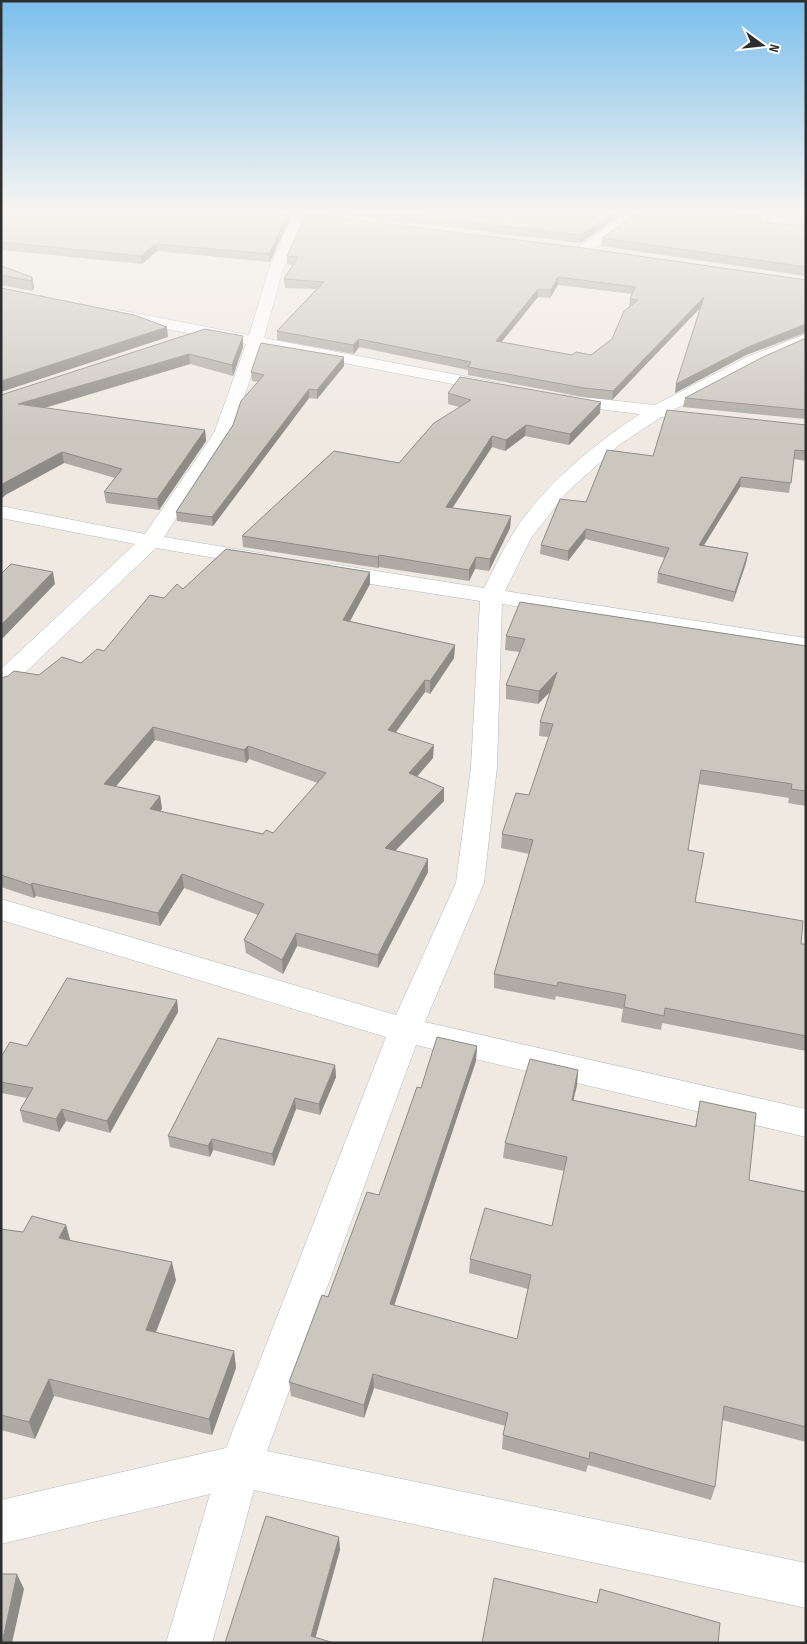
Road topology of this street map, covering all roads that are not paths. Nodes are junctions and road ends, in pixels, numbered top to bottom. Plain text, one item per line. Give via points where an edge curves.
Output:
1 (271, 286) edge
2 (107, 313) edge
3 (204, 333) junction
4 (806, 339) edge
5 (176, 342) edge
6 (255, 342) junction
7 (506, 390) edge
8 (544, 396) edge
9 (672, 412) junction
10 (1, 512) edge
11 (151, 542) junction
12 (278, 562) edge
13 (316, 568) edge
14 (491, 597) junction
15 (806, 645) edge
16 (1, 682) edge
17 (1, 909) edge
18 (405, 1030) junction
19 (806, 1123) edge
20 (240, 1466) junction
21 (1, 1522) edge
22 (806, 1586) edge
23 (189, 1643) edge

1 - 6 street
2 - 3 street
3 - 5 street
3 - 6 street
4 - 9 street via 753,361
6 - 7 street
6 - 11 street via 223,433
8 - 9 street via 583,404
9 - 14 street via 612,441 559,489 521,536
10 - 11 street
11 - 12 street
11 - 16 street
13 - 14 street
14 - 15 street
14 - 18 street via 484,767 470,883
17 - 18 street
18 - 19 street
18 - 20 street
20 - 21 street
20 - 22 street
20 - 23 street

